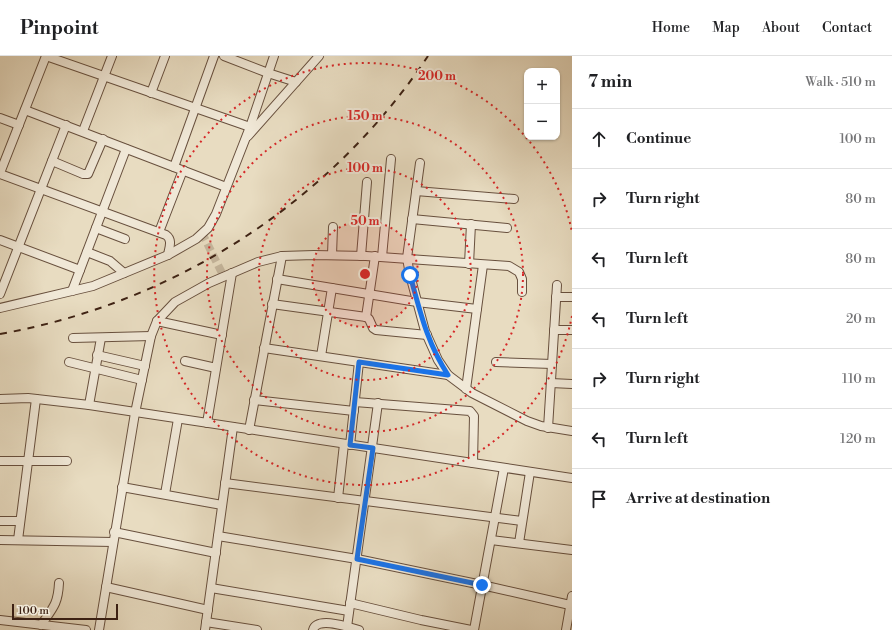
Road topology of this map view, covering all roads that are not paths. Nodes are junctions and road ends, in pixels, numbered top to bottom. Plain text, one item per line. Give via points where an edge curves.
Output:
1 (46, 56) edge
2 (112, 56) edge
3 (165, 56) edge
4 (214, 56) edge
5 (224, 56) edge
6 (274, 56) edge
7 (319, 56) edge
8 (59, 58) edge
9 (268, 73) junction
10 (104, 76) junction
11 (296, 82) junction
12 (151, 92) junction
13 (195, 108) junction
14 (25, 110) junction
15 (0, 118) edge
16 (19, 125) junction
17 (66, 125) junction
18 (250, 128) junction
19 (83, 131) junction
20 (103, 139) junction
21 (245, 139) junction
22 (126, 149) junction
23 (391, 159) dead end
24 (52, 161) junction
25 (420, 163) dead end
26 (174, 167) junction
27 (183, 170) junction
28 (0, 174) edge
29 (367, 182) dead end
30 (226, 187) junction
31 (41, 189) junction
32 (416, 191) junction
33 (514, 199) dead end
34 (102, 212) junction
35 (412, 218) junction
36 (471, 224) junction
37 (333, 227) dead end
38 (96, 228) junction
39 (507, 228) dead end
40 (158, 232) junction
41 (125, 239) dead end
42 (0, 240) edge
43 (18, 246) junction
44 (87, 252) junction
45 (168, 255) junction
46 (332, 255) junction
47 (282, 256) junction
48 (361, 256) junction
49 (379, 256) junction
50 (407, 258) junction
51 (470, 264) junction
52 (483, 265) junction
53 (80, 270) junction
54 (232, 273) junction
55 (124, 274) junction
56 (277, 279) junction
57 (557, 285) dead end
58 (332, 288) junction
59 (72, 291) junction
60 (522, 292) dead end
61 (0, 294) edge
62 (368, 294) junction
63 (556, 297) junction
64 (572, 297) edge
65 (417, 302) junction
66 (272, 304) junction
67 (0, 308) edge
68 (477, 309) junction
69 (328, 313) junction
70 (366, 318) junction
71 (157, 321) junction
72 (554, 330) junction
73 (572, 330) edge
74 (222, 335) junction
75 (427, 335) junction
76 (151, 336) junction
77 (73, 338) dead end
78 (101, 338) junction
79 (264, 348) junction
80 (97, 355) junction
81 (321, 356) junction
82 (185, 361) dead end
83 (69, 362) dead end
84 (359, 362) junction
85 (496, 362) dead end
86 (552, 364) junction
87 (145, 366) junction
88 (95, 368) junction
89 (216, 368) junction
90 (448, 375) junction
91 (142, 380) junction
92 (551, 383) junction
93 (572, 384) edge
94 (466, 389) junction
95 (0, 399) edge
96 (36, 399) junction
97 (254, 400) junction
98 (355, 402) junction
99 (378, 403) junction
100 (89, 405) junction
101 (354, 411) junction
102 (135, 413) junction
103 (178, 419) junction
104 (207, 424) junction
105 (233, 427) junction
106 (548, 428) junction
107 (249, 430) junction
108 (572, 431) edge
109 (347, 444) junction
110 (373, 448) junction
111 (28, 460) junction
112 (0, 461) edge
113 (67, 461) dead end
114 (473, 463) junction
115 (504, 468) junction
116 (530, 472) junction
117 (572, 478) edge
118 (225, 483) junction
119 (122, 487) junction
120 (165, 494) junction
121 (338, 498) junction
122 (365, 502) junction
123 (222, 505) junction
124 (495, 518) junction
125 (0, 520) edge
126 (20, 521) junction
127 (522, 521) junction
128 (114, 532) junction
129 (218, 536) junction
130 (0, 540) edge
131 (18, 540) junction
132 (491, 540) junction
133 (113, 542) junction
134 (519, 543) junction
135 (572, 550) edge
136 (216, 552) junction
137 (357, 559) junction
138 (59, 583) dead end
139 (482, 585) junction
140 (106, 587) junction
141 (211, 588) junction
142 (572, 596) edge
143 (570, 605) junction
144 (350, 607) junction
145 (208, 610) junction
146 (0, 620) edge
147 (41, 625) junction
148 (27, 626) edge
149 (206, 626) edge
150 (347, 627) junction
151 (53, 628) edge
152 (86, 630) edge
153 (99, 630) edge
154 (257, 630) edge
155 (313, 630) edge
156 (359, 630) edge
157 (472, 630) edge
158 (566, 630) edge

1 - 8 street
1 - 14 street
2 - 10 street
3 - 12 street
4 - 13 street
5 - 9 street
6 - 9 street
7 - 11 street
8 - 10 street
9 - 11 street
9 - 18 street
10 - 12 street
10 - 19 street
11 - 21 street
12 - 13 street
13 - 18 street
13 - 26 street
14 - 16 street
14 - 17 street
15 - 16 street
16 - 28 street
17 - 19 street
17 - 24 street
18 - 21 street
19 - 20 street
20 - 22 street
20 - 24 street via 88,174
21 - 30 street
22 - 26 street
22 - 34 street
23 - 49 street
24 - 31 street
25 - 32 street
26 - 27 street
27 - 30 street
27 - 40 street
28 - 31 street
29 - 48 street
30 - 45 street via 208,228 196,240
31 - 34 street
31 - 43 street
32 - 33 street
32 - 35 street
34 - 38 street
34 - 40 street
35 - 36 street
35 - 50 street
36 - 39 street
36 - 51 street
37 - 46 street
38 - 41 street
38 - 44 street
40 - 45 street via 169,237
42 - 43 street
43 - 53 street
43 - 61 street
44 - 53 street
44 - 55 street via 110,261
45 - 55 street
46 - 47 street
46 - 48 street
47 - 54 street via 258,262
47 - 56 street
48 - 49 street
49 - 50 street
49 - 62 street
50 - 51 street
50 - 65 street
51 - 52 street
52 - 60 street via 508,266 516,269 522,279
52 - 68 street
53 - 59 street
54 - 71 street via 175,302
54 - 74 street
55 - 59 street via 94,286
56 - 58 street
56 - 66 street
57 - 63 street
58 - 62 street
58 - 69 street
59 - 67 street
62 - 65 street
62 - 70 street
63 - 64 street
63 - 72 street
65 - 68 street
65 - 75 street
66 - 69 street
66 - 79 street
68 - 94 street
69 - 70 street
69 - 81 street
70 - 75 street via 370,319 376,330
71 - 74 street
71 - 76 street
72 - 73 street
72 - 86 street
74 - 89 street
75 - 90 street
76 - 78 street
76 - 87 street
77 - 78 street
78 - 80 street
79 - 81 street
79 - 97 street
80 - 87 street
80 - 88 street
81 - 84 street
82 - 89 street
83 - 88 street
84 - 90 street
84 - 98 street
85 - 86 street
86 - 92 street
87 - 91 street
88 - 91 street
88 - 100 street
89 - 104 street
90 - 94 street
91 - 102 street
92 - 93 street
92 - 106 street
94 - 106 street via 527,421
95 - 96 street
96 - 100 street
96 - 111 street
97 - 101 street
97 - 107 street
98 - 99 street
98 - 101 street
99 - 110 street
99 - 114 street via 470,411 474,416
100 - 102 street
101 - 109 street
102 - 103 street
102 - 119 street
103 - 104 street
103 - 120 street
104 - 105 street
105 - 107 street
105 - 118 street
106 - 108 street
107 - 109 street
109 - 110 street
109 - 121 street
110 - 114 street
110 - 122 street
111 - 112 street
111 - 113 street
111 - 126 street
114 - 115 street
115 - 116 street
115 - 124 street
116 - 117 street
116 - 127 street
118 - 121 street
118 - 123 street
119 - 120 street
119 - 128 street
120 - 123 street
121 - 122 street
122 - 124 street
122 - 137 street
123 - 129 street
124 - 127 street
124 - 132 street
125 - 126 street
126 - 131 street
127 - 134 street
128 - 133 street
128 - 136 street
129 - 136 street
129 - 137 street
130 - 131 street
131 - 133 street
132 - 134 street
132 - 139 street
133 - 140 street
134 - 135 street
136 - 141 street
137 - 139 street
137 - 144 street
138 - 147 street via 56,605
139 - 143 street
139 - 157 street
140 - 145 street
140 - 153 street
141 - 144 street
141 - 145 street
142 - 143 street
143 - 158 street
144 - 150 street
144 - 157 street
145 - 149 street
146 - 148 street
147 - 148 street
147 - 151 street
149 - 154 street
150 - 155 street via 319,623
150 - 156 street
151 - 152 street

